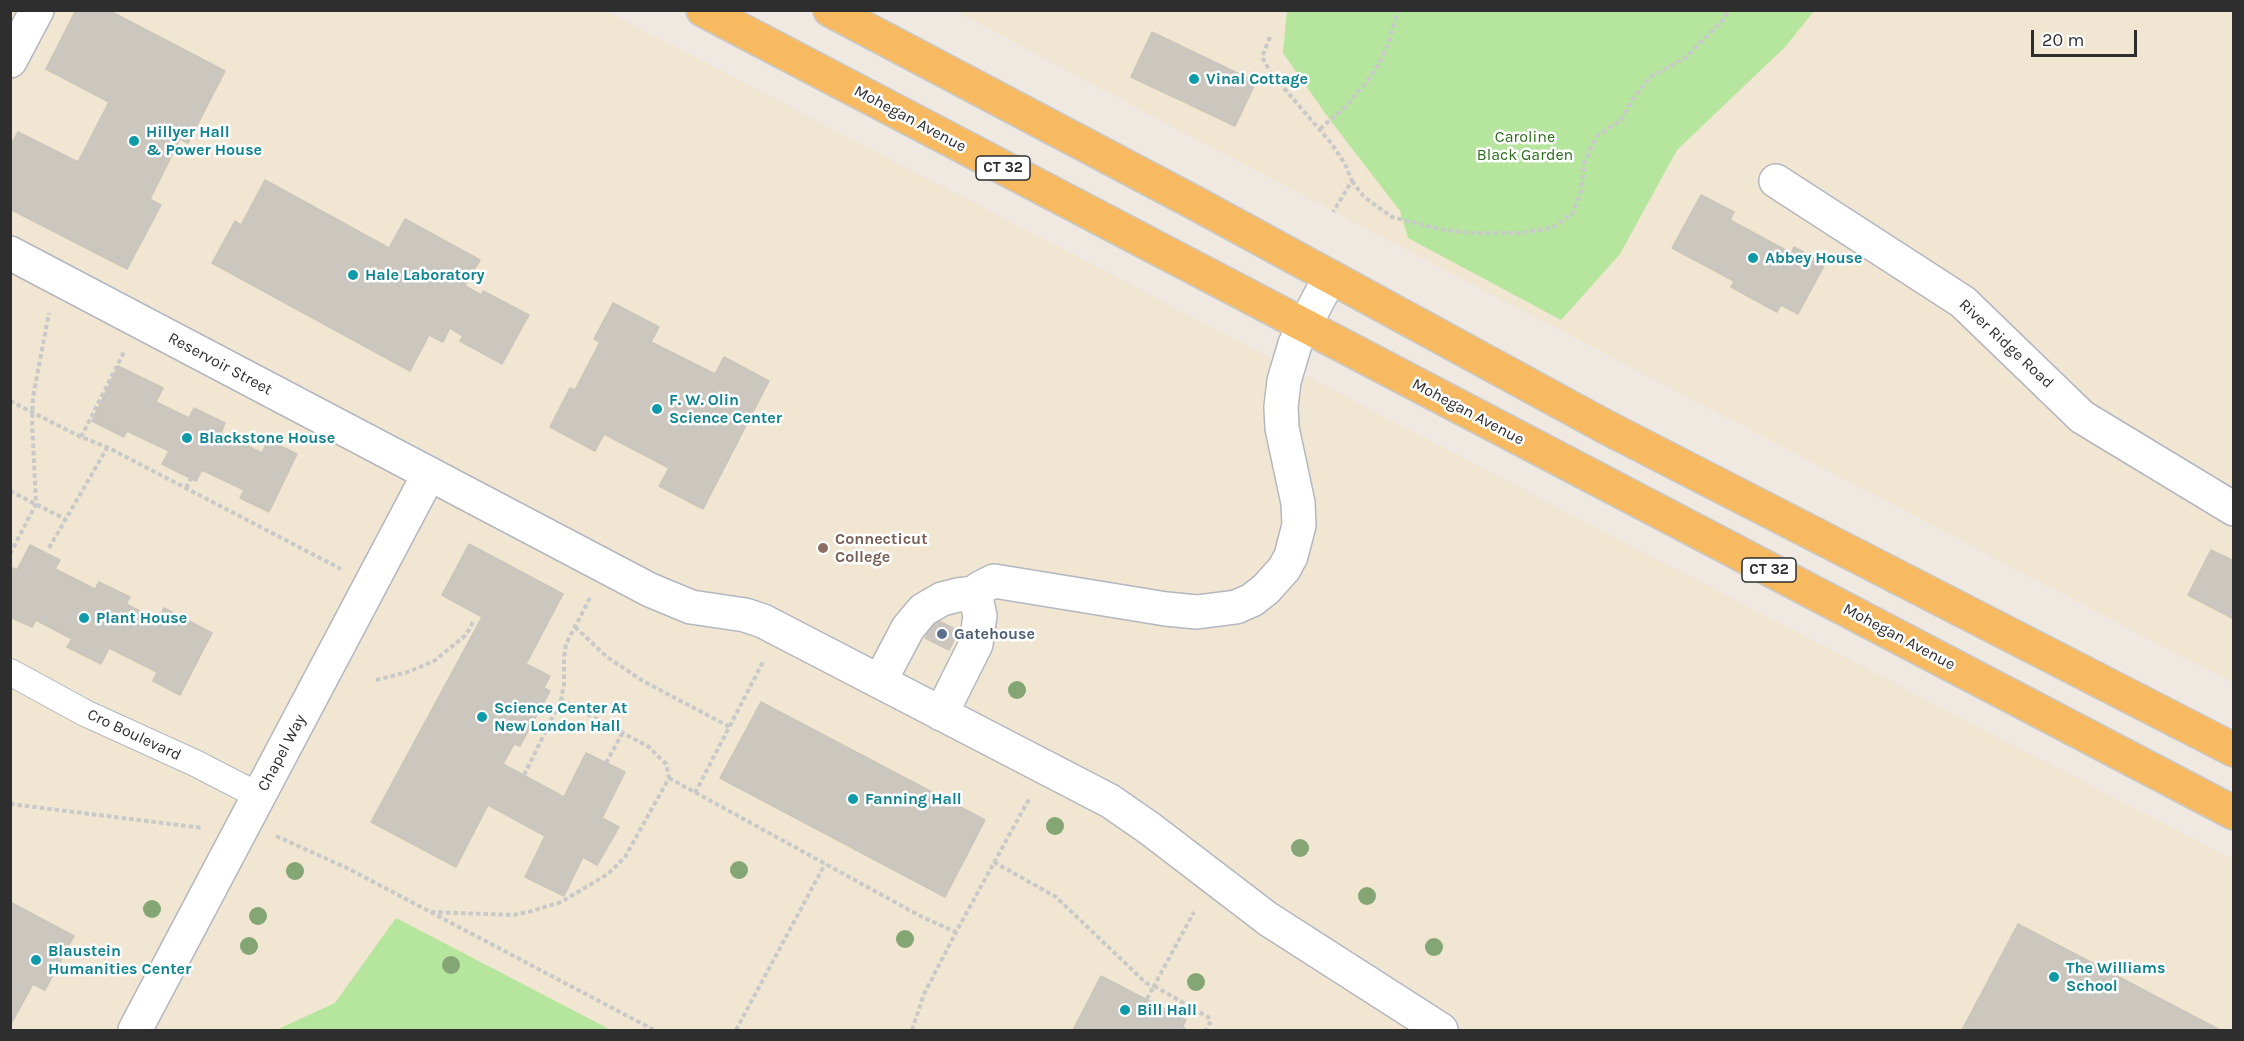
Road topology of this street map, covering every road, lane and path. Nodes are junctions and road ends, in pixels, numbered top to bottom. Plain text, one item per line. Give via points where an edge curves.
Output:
1 (37, 10) edge
2 (703, 10) edge
3 (830, 10) edge
4 (1391, 10) edge
5 (1398, 10) edge
6 (1728, 10) edge
7 (1395, 17) junction
8 (1270, 37) dead end
9 (10, 61) edge
10 (1320, 129) junction
11 (1352, 181) junction
12 (1776, 181) dead end
13 (1333, 212) dead end
14 (10, 254) edge
15 (1330, 276) junction
16 (51, 303) dead end
17 (1304, 326) junction
18 (129, 343) dead end
19 (10, 401) edge
20 (32, 412) junction
21 (81, 437) junction
22 (107, 447) junction
23 (429, 474) junction
24 (191, 478) dead end
25 (186, 488) junction
26 (10, 491) edge
27 (36, 504) junction
28 (2234, 509) edge
29 (65, 519) junction
30 (49, 548) dead end
31 (10, 554) edge
32 (351, 574) dead end
33 (595, 590) dead end
34 (975, 593) junction
35 (473, 622) dead end
36 (575, 627) junction
37 (769, 651) dead end
38 (10, 672) edge
39 (376, 680) dead end
40 (880, 681) junction
41 (561, 700) junction
42 (941, 714) junction
43 (730, 727) junction
44 (622, 732) junction
45 (2234, 750) edge
46 (606, 763) dead end
47 (524, 775) dead end
48 (669, 778) junction
49 (1034, 790) dead end
50 (695, 792) junction
51 (260, 796) junction
52 (10, 804) edge
53 (2234, 813) edge
54 (212, 829) dead end
55 (267, 834) dead end
56 (994, 862) junction
57 (825, 864) junction
58 (431, 912) junction
59 (1194, 912) dead end
60 (956, 932) junction
61 (1154, 986) junction
62 (1147, 999) dead end
63 (135, 1030) edge
64 (654, 1030) edge
65 (736, 1030) edge
66 (912, 1030) edge
67 (1206, 1030) edge
68 (1441, 1030) edge

1 - 9 street
2 - 17 highway, Mohegan Avenue / CT 32
3 - 15 highway
4 - 7 path
5 - 7 path
6 - 11 path via 1725,18 1685,58 1650,78 1622,120 1597,136 1584,163 1581,192 1572,214 1552,228 1469,234 1439,229 1392,217 1364,197
7 - 10 path via 1379,64 1366,83
8 - 10 path via 1262,57 1279,84
10 - 11 path
11 - 13 path
12 - 28 street, River Ridge Road via 1963,302 2082,417
14 - 23 street, Reservoir Street
15 - 17 street
15 - 45 highway via 1604,426
16 - 20 path
17 - 34 street via 1288,364 1281,407 1298,503 1298,533 1292,556 1266,589 1236,607 1208,612 1166,609 1001,581 987,584
17 - 53 highway, Mohegan Avenue / CT 32
18 - 21 path
19 - 20 path
20 - 21 path
20 - 27 path
21 - 22 path
22 - 25 path
22 - 29 path
23 - 40 street, Reservoir Street via 650,590 691,607 763,621
23 - 51 street, Chapel Way
24 - 25 path
25 - 32 path
26 - 27 path
27 - 29 path
27 - 31 path
29 - 30 path
33 - 36 path
34 - 40 street via 942,600 923,610 908,628
34 - 42 street via 980,616 976,644
35 - 39 path via 466,635 434,661
36 - 41 path via 566,644
36 - 43 path via 607,657 634,675
37 - 43 path
38 - 51 street, Cro Boulevard via 85,713
40 - 42 street, Reservoir Street
41 - 44 path
41 - 47 path
42 - 68 street, Reservoir Street via 1119,807 1268,920
43 - 50 path
44 - 46 path
44 - 48 path via 656,753 666,764
48 - 50 path
48 - 58 path via 625,857 608,874 561,902 514,915
49 - 56 path
50 - 57 path
51 - 63 street, Chapel Way
52 - 54 path
55 - 58 path via 321,855
56 - 60 path
56 - 61 path via 1056,897
57 - 60 path
57 - 65 path
58 - 64 path
59 - 61 path
60 - 66 path via 924,994
61 - 62 path
61 - 67 path via 1208,1017 1211,1021

